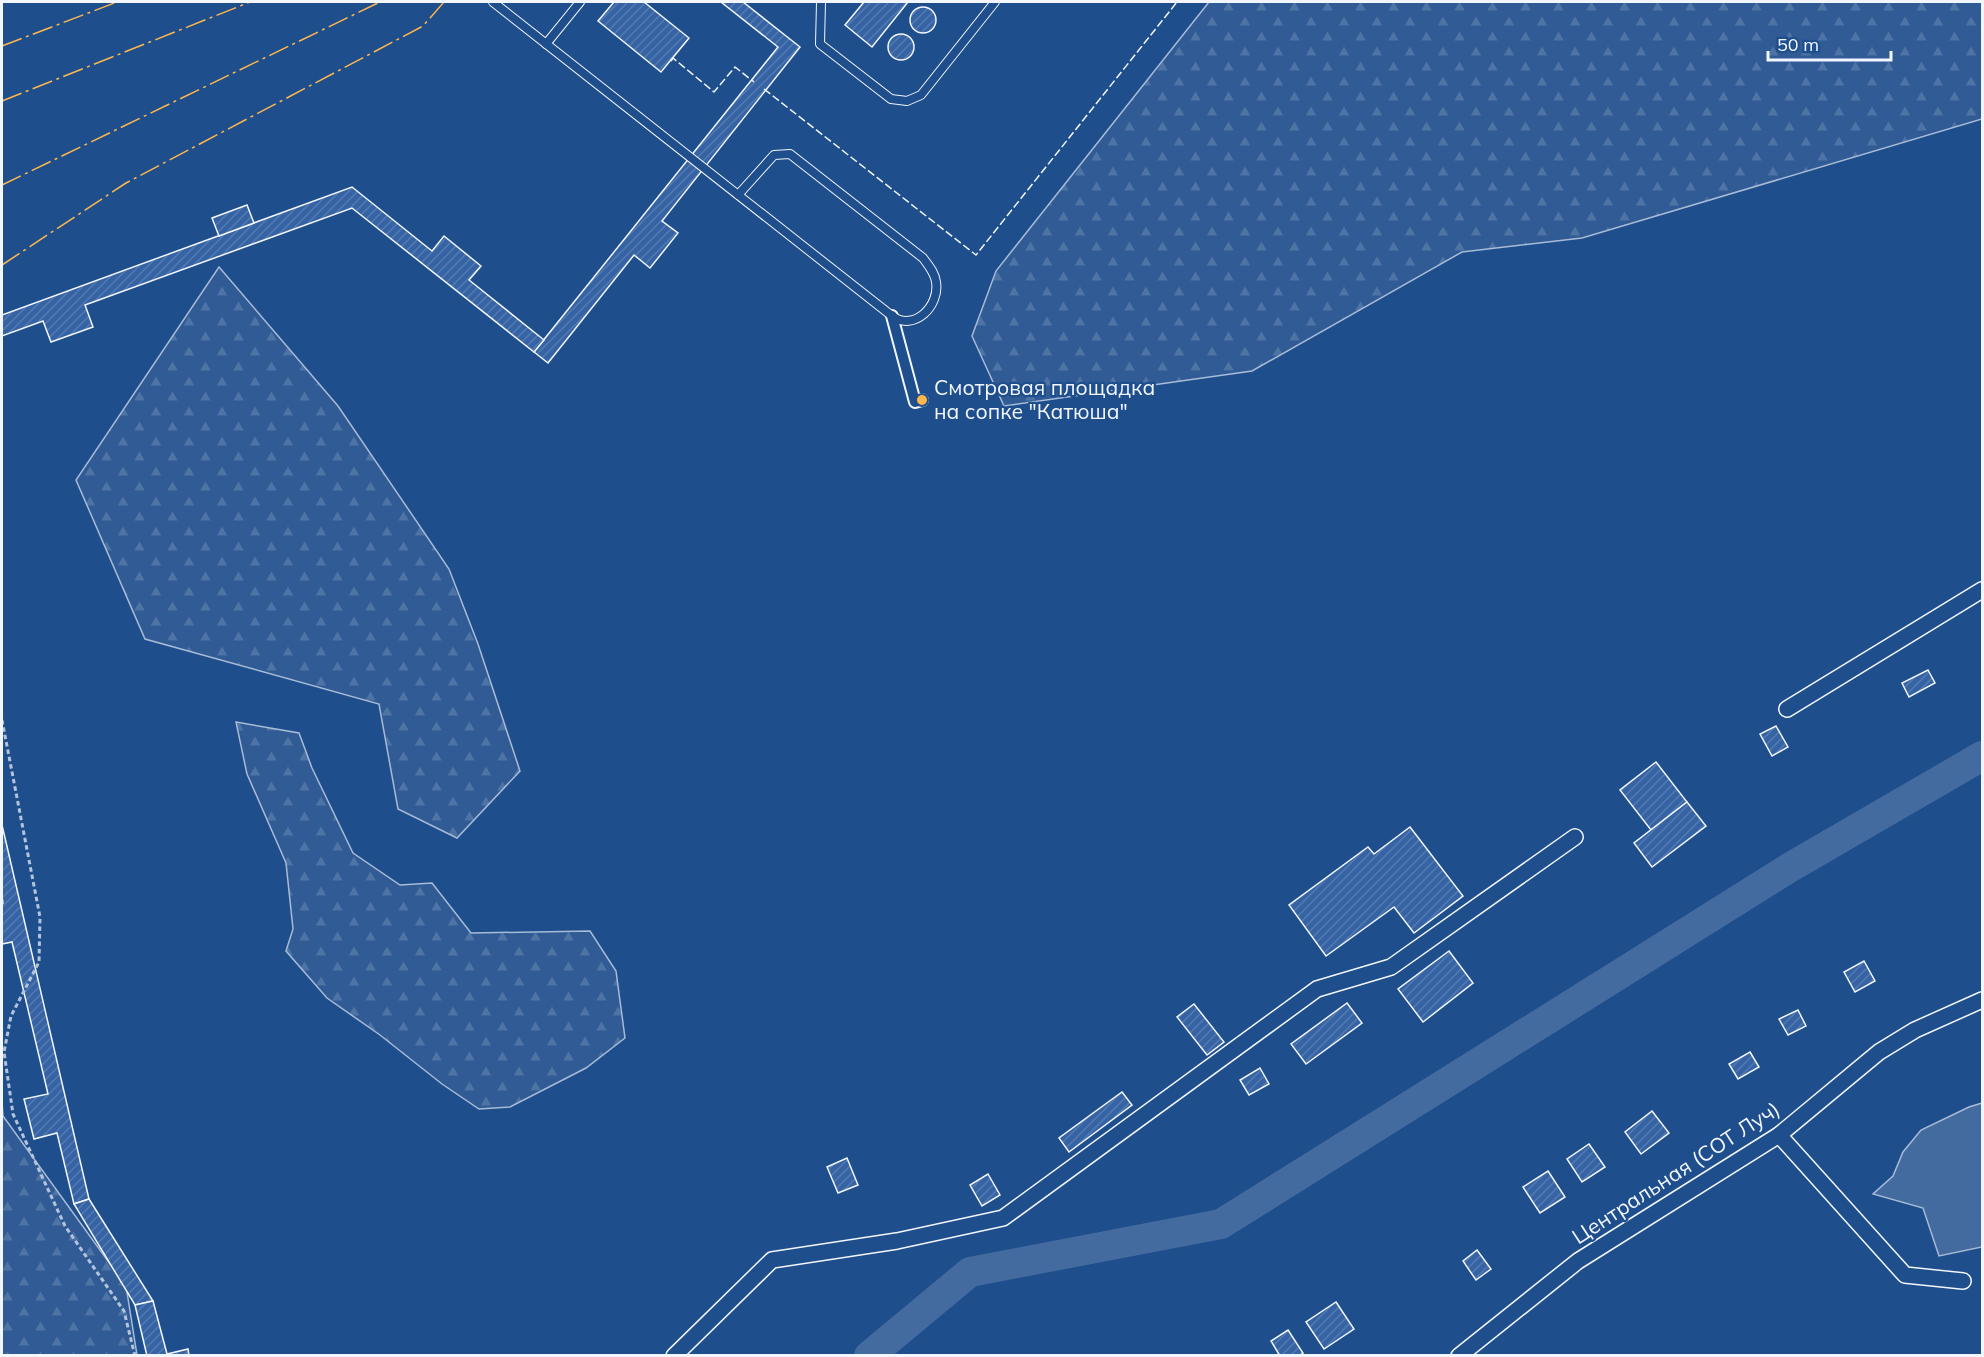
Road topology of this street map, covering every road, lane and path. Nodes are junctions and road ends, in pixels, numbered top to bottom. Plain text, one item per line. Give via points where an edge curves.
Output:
1 (493, 2) edge
2 (580, 2) edge
3 (820, 2) edge
4 (995, 2) edge
5 (546, 44) junction
6 (738, 195) junction
7 (892, 316) junction
8 (922, 400) dead end
9 (1983, 590) edge
10 (1787, 709) dead end
11 (2, 720) edge
12 (1575, 837) dead end
13 (1983, 1000) edge
14 (1779, 1135) junction
15 (1963, 1281) dead end
16 (135, 1356) edge
17 (674, 1356) edge
18 (1459, 1356) edge

1 - 5 lane
2 - 5 lane
3 - 4 lane via 820,45 891,99 907,101 921,95
5 - 6 lane
6 - 7 lane
6 - 7 lane via 774,155 790,154 923,258 937,285 933,302 925,315 909,322
7 - 8 street via 915,402
9 - 10 street
11 - 16 path via 40,917 39,962 11,1016 4,1052 13,1114 65,1226 124,1311
12 - 17 street via 1391,967 1317,989 1003,1218 897,1241 772,1260
13 - 14 street, Центральная (СОТ Луч) via 1915,1030 1879,1052
14 - 15 street via 1905,1275
14 - 18 street, Центральная (СОТ Луч) via 1578,1261

